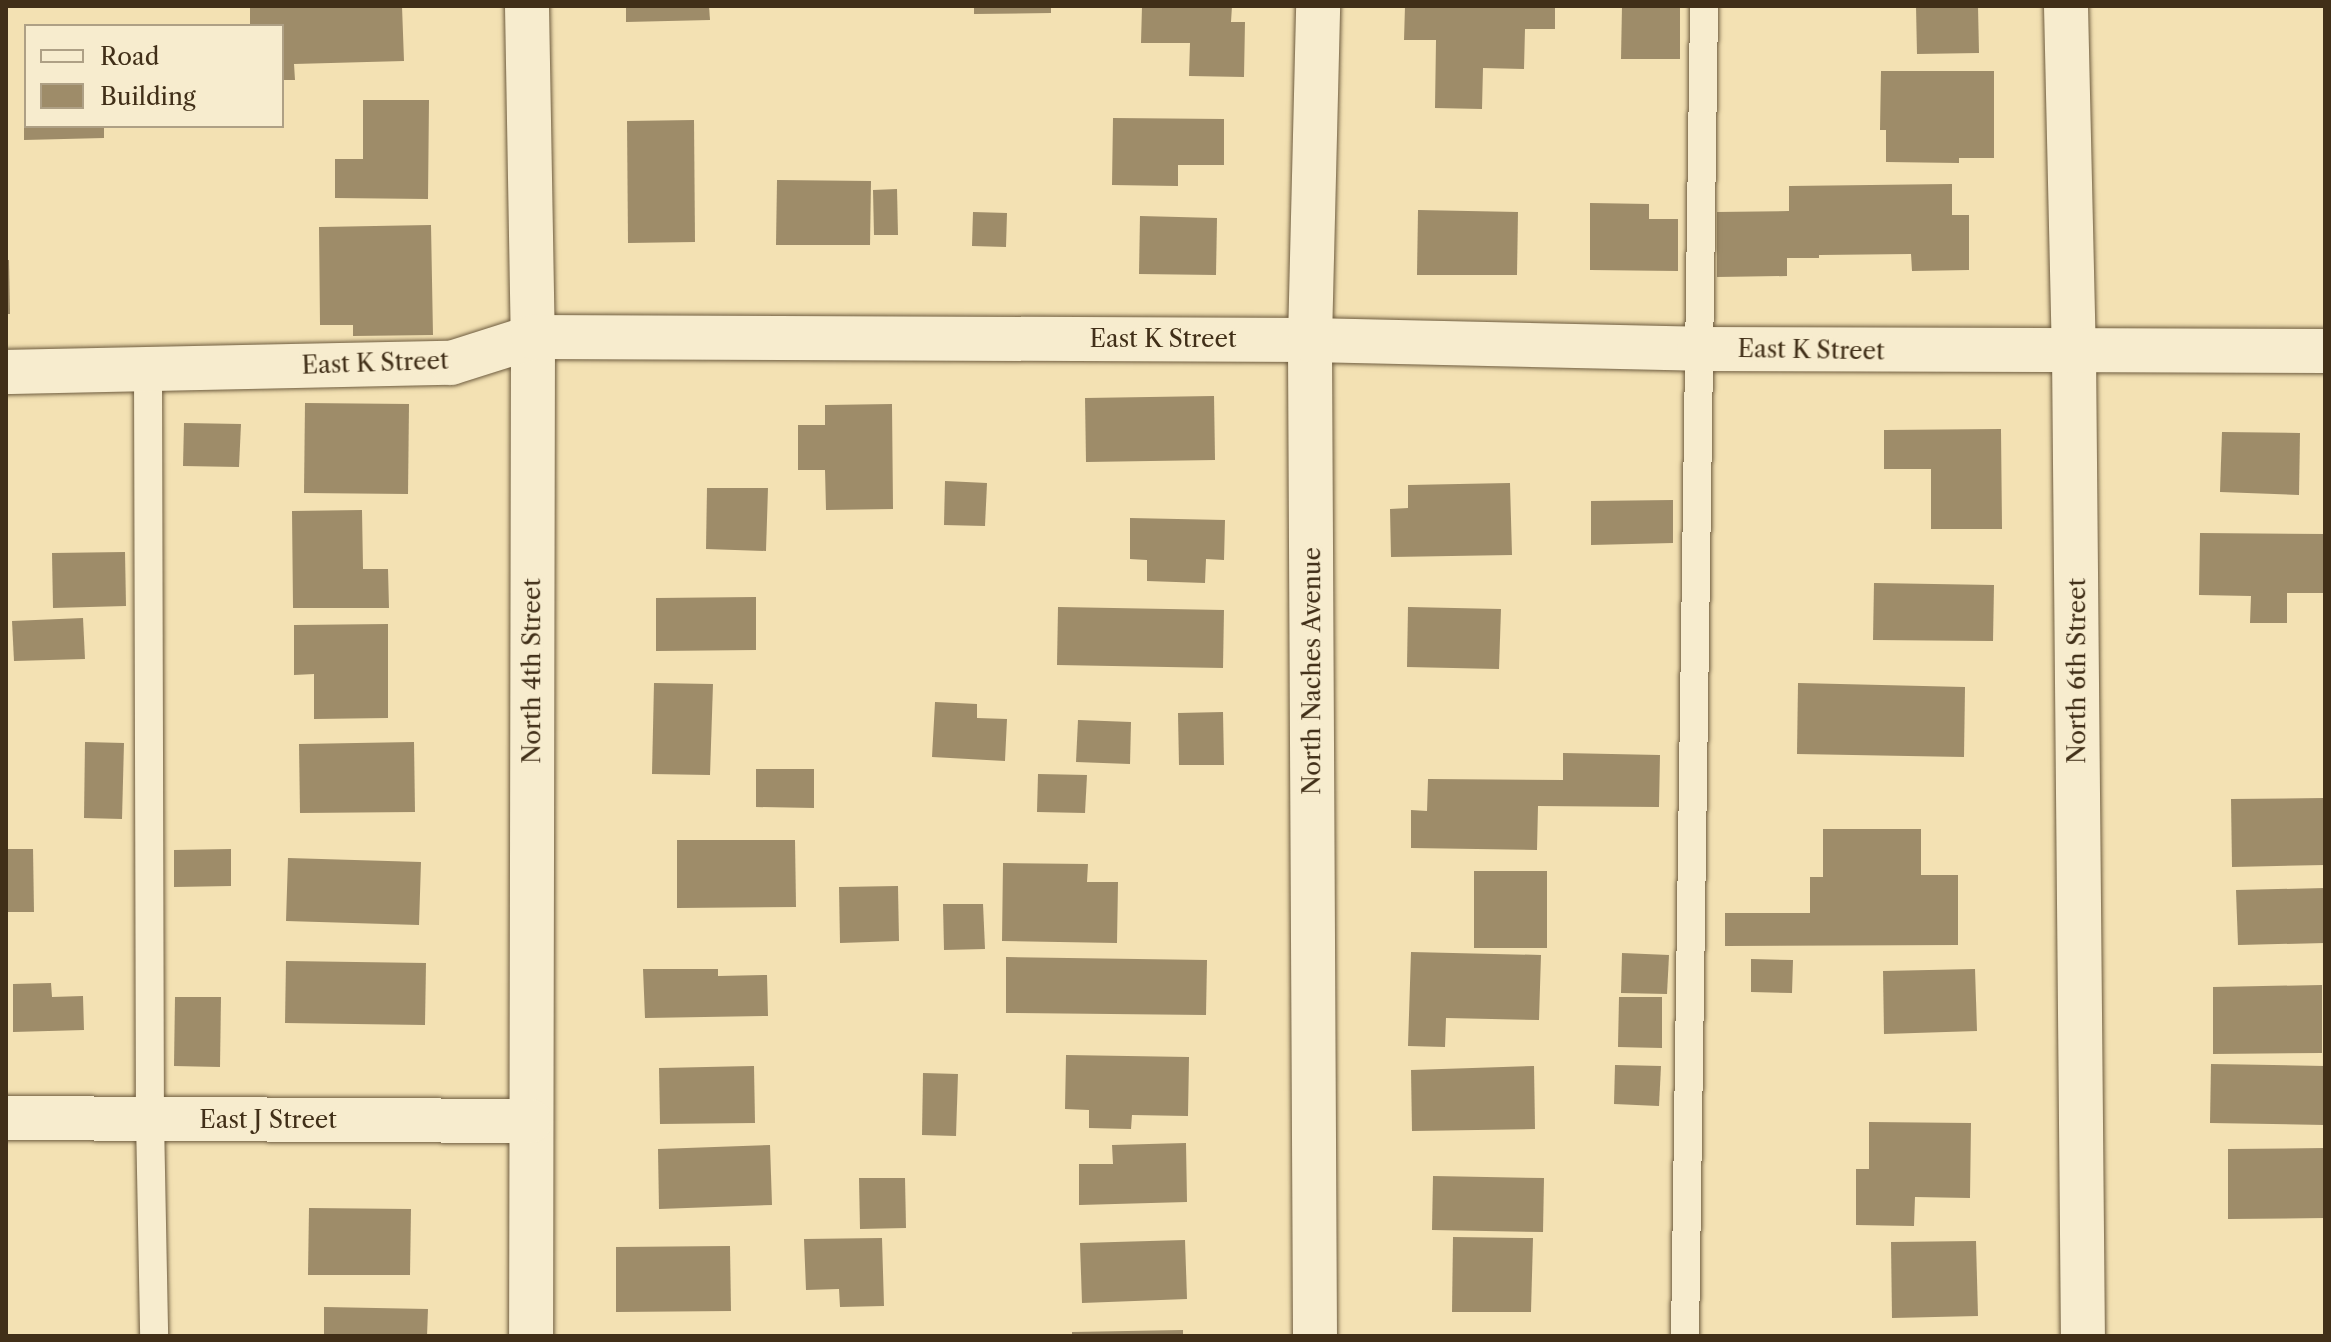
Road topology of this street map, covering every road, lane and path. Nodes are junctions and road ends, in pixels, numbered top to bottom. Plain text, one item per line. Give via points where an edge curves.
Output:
1 (527, 6) edge
2 (1318, 6) edge
3 (1704, 6) edge
4 (2066, 6) edge
5 (533, 337) junction
6 (1310, 340) junction
7 (1699, 349) junction
8 (2325, 351) edge
9 (2074, 352) junction
10 (148, 369) junction
11 (6, 372) edge
12 (6, 1118) edge
13 (150, 1119) junction
14 (530, 1121) junction
15 (154, 1336) edge
16 (531, 1336) edge
17 (1315, 1336) edge
18 (1685, 1336) edge
19 (2083, 1336) edge

1 - 5 street, North 4th Street
2 - 6 street, North Naches Avenue
3 - 7 lane
4 - 9 street, North 6th Street
5 - 6 street, East K Street
5 - 10 street, East K Street via 451,363
5 - 14 street, North 4th Street
6 - 7 street, East K Street
6 - 17 street, North Naches Avenue
7 - 9 street, East K Street
7 - 18 lane
8 - 9 street, East K Street
9 - 19 street, North 6th Street
10 - 11 street, East K Street
10 - 13 lane
12 - 13 street, East J Street
13 - 14 street, East J Street
13 - 15 lane
14 - 16 street, North 4th Street

